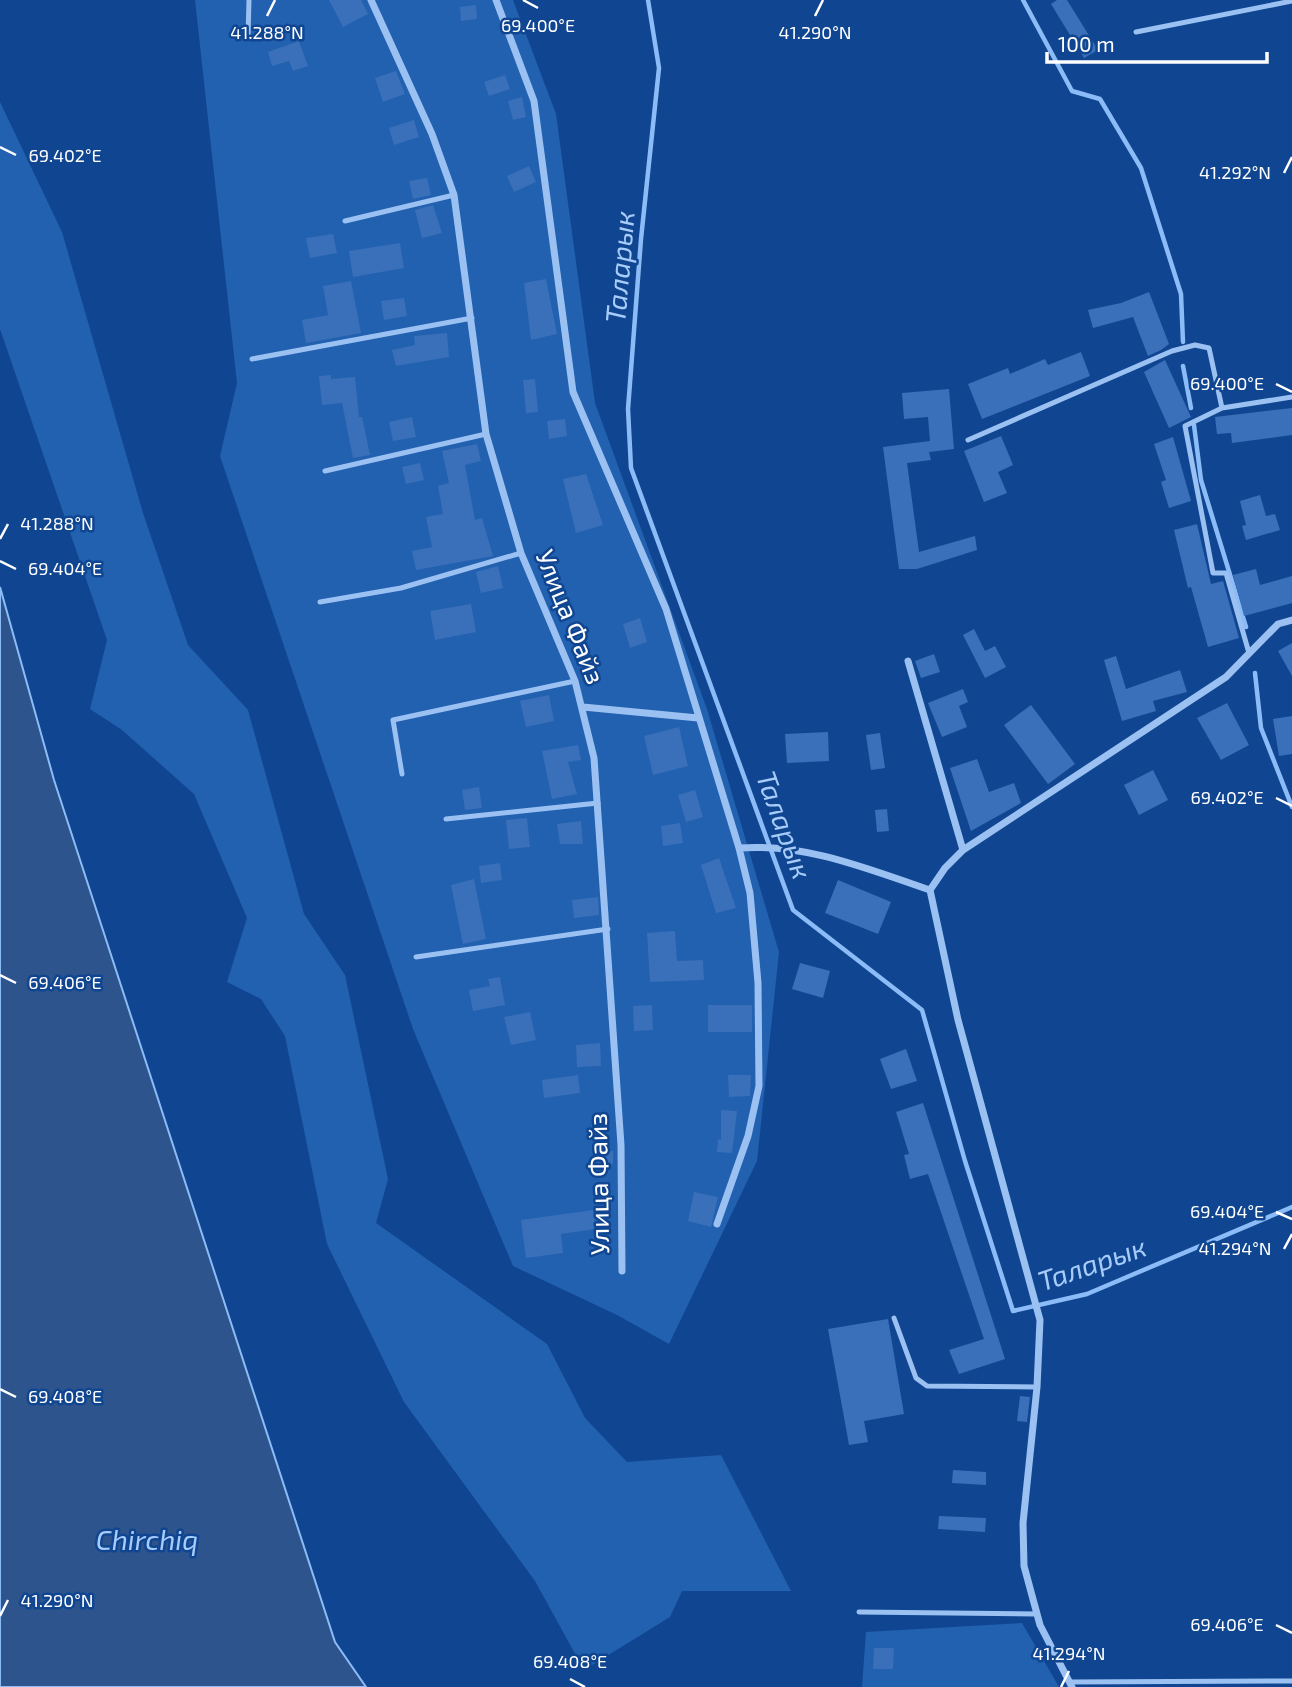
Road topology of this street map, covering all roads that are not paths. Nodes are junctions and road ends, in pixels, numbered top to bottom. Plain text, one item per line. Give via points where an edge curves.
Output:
1 (249, 0) edge
2 (371, 0) edge
3 (496, 0) edge
4 (1292, 1) edge
5 (1136, 32) dead end
6 (248, 36) dead end
7 (454, 195) junction
8 (345, 221) dead end
9 (472, 318) junction
10 (252, 359) dead end
11 (1292, 397) edge
12 (1222, 408) junction
13 (486, 434) junction
14 (968, 440) dead end
15 (325, 471) dead end
16 (521, 553) junction
17 (320, 602) dead end
18 (1292, 620) edge
19 (1248, 653) junction
20 (908, 661) dead end
21 (575, 681) junction
22 (583, 707) junction
23 (698, 718) junction
24 (402, 774) dead end
25 (598, 803) junction
26 (446, 819) dead end
27 (739, 848) junction
28 (963, 850) junction
29 (930, 890) junction
30 (608, 929) junction
31 (416, 957) dead end
32 (717, 1224) dead end
33 (622, 1271) dead end
34 (894, 1318) dead end
35 (1037, 1387) junction
36 (859, 1612) dead end
37 (1036, 1614) junction
38 (1292, 1681) edge
39 (1070, 1684) edge

1 - 6 lane
2 - 7 street, Улица Файз via 432,134
3 - 23 street via 534,101 573,392 666,609
4 - 5 lane
7 - 8 lane
7 - 9 street, Улица Файз
9 - 10 lane
9 - 13 street, Улица Файз
11 - 12 lane
12 - 14 lane via 1209,348 1195,345
12 - 19 lane via 1185,426 1213,573 1226,573
13 - 15 lane
13 - 16 street, Улица Файз
16 - 17 lane via 401,588
16 - 21 street, Улица Файз
18 - 19 street via 1278,624
19 - 28 street via 1226,677
20 - 28 street
21 - 22 street, Улица Файз
21 - 24 lane via 393,720
22 - 23 street
22 - 25 street, Улица Файз
23 - 27 street
25 - 26 lane
25 - 30 street, Улица Файз
27 - 29 street via 828,856
27 - 32 street via 750,893 758,983 759,1086 748,1136
28 - 29 street
29 - 35 street via 958,1020 1035,1293 1040,1320
30 - 31 lane
30 - 33 street, Улица Файз via 621,1145
34 - 35 lane via 916,1378 927,1386
35 - 37 street via 1023,1538 1026,1580
36 - 37 lane
37 - 39 street
38 - 39 lane

